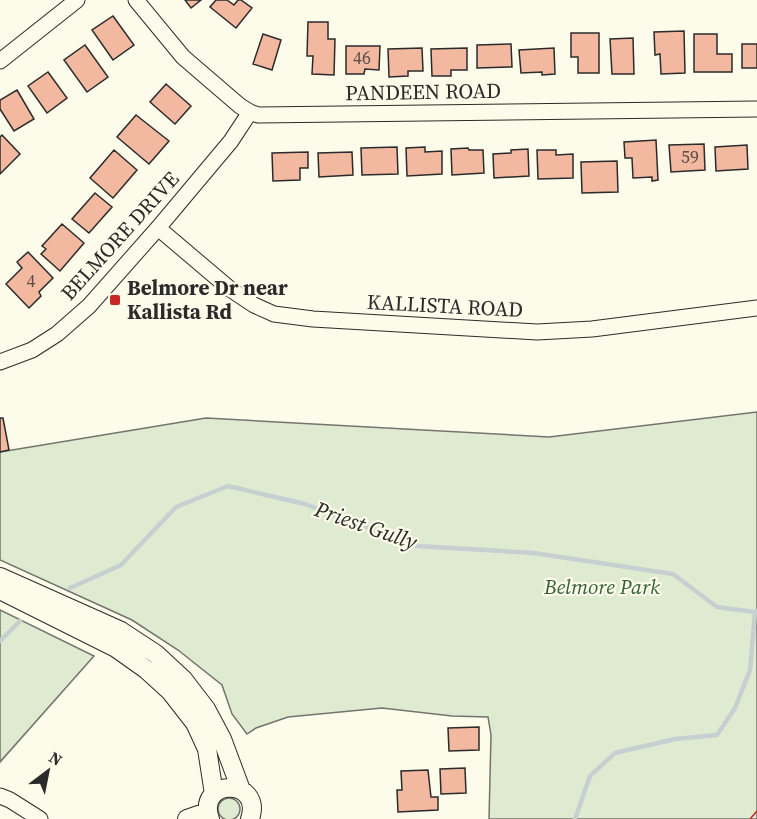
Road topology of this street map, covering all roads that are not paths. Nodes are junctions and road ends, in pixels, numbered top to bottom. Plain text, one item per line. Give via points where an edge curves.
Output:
1 (77, 0) edge
2 (136, 0) edge
3 (0, 61) edge
4 (757, 109) edge
5 (250, 112) junction
6 (158, 228) junction
7 (757, 308) edge
8 (0, 362) edge
9 (0, 577) edge
10 (0, 590) edge
11 (241, 790) junction
12 (214, 794) junction
13 (0, 796) edge
14 (208, 816) edge
15 (40, 819) edge
16 (187, 819) edge
17 (250, 819) edge

1 - 3 street
2 - 5 street via 183,57
4 - 5 street, PANDEEN ROAD via 270,115
5 - 6 street, BELMORE DRIVE via 231,141
6 - 7 street, KALLISTA ROAD via 230,289 274,314 537,332
6 - 8 street, BELMORE DRIVE via 89,306 57,334 32,350
9 - 11 street via 121,632 156,654 206,708
10 - 12 street via 116,648 170,691 195,723 207,749
11 - 12 street via 224,788
11 - 17 street via 252,804
12 - 14 street via 207,804
13 - 15 street
14 - 16 street

